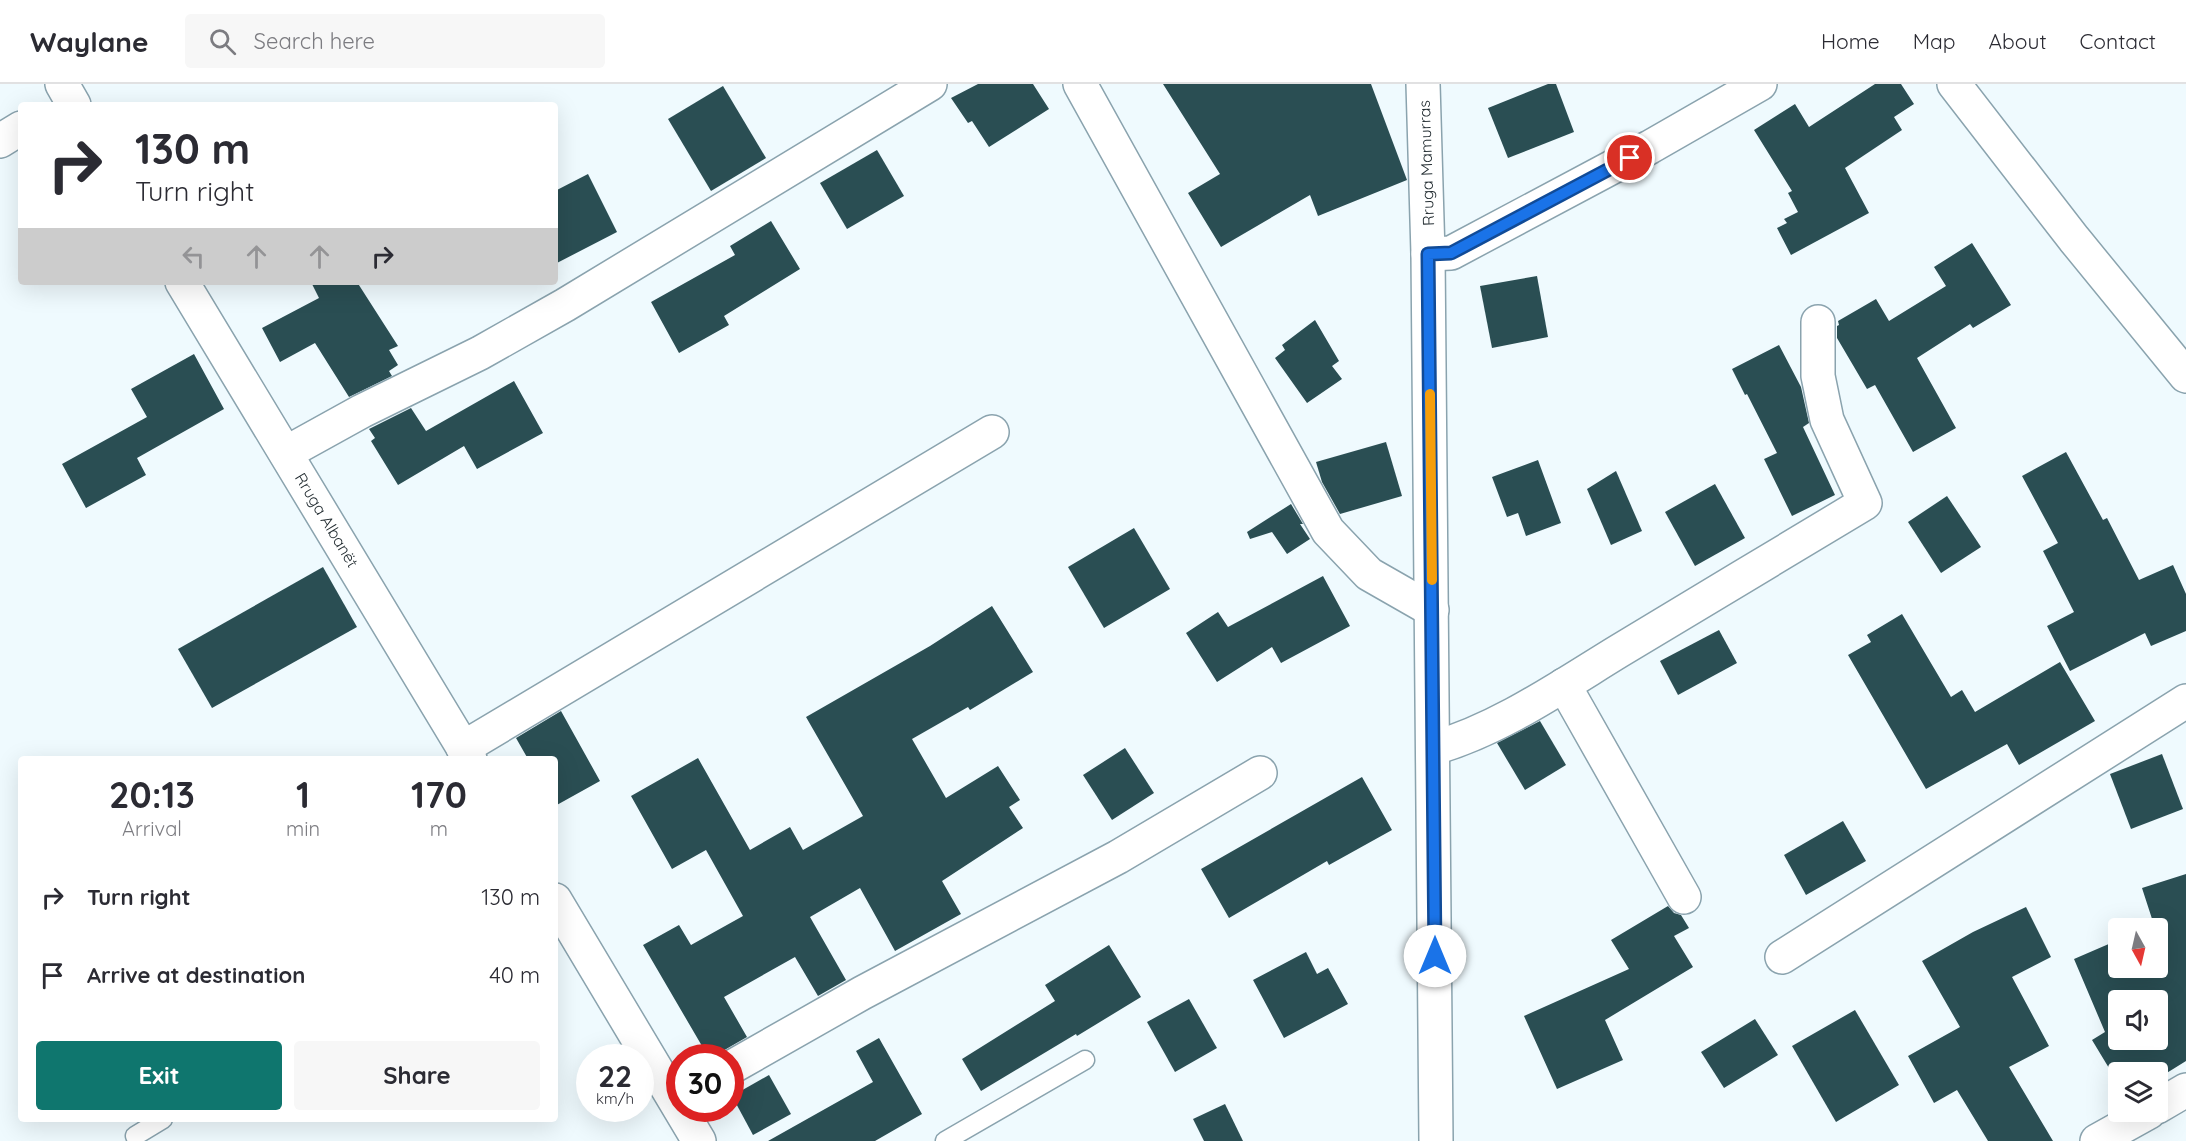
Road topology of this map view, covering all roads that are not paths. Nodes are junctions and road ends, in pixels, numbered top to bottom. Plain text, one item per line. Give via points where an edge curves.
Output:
1 (930, 84) edge
2 (1080, 84) edge
3 (1423, 84) edge
4 (1760, 84) edge
5 (1954, 84) edge
6 (18, 130) edge
7 (0, 141) edge
8 (1428, 254) junction
9 (184, 285) edge
10 (1818, 322) dead end
11 (2186, 376) edge
12 (992, 432) dead end
13 (286, 453) junction
14 (1432, 610) junction
15 (1564, 685) junction
16 (2186, 701) edge
17 (1434, 748) junction
18 (467, 753) edge
19 (1260, 773) dead end
20 (1684, 897) dead end
21 (558, 905) edge
22 (1782, 957) dead end
23 (744, 1060) edge
24 (1085, 1060) dead end
25 (666, 1080) edge
26 (2186, 1090) edge
27 (2168, 1101) edge
28 (159, 1122) edge
29 (689, 1122) edge
30 (2131, 1122) edge
31 (135, 1136) dead end
32 (699, 1141) edge
33 (945, 1141) edge
34 (1436, 1141) edge
35 (2097, 1141) edge

1 - 13 street via 480,353
2 - 14 street via 1328,531 1369,574
3 - 8 street, Rruga Mamurras
4 - 8 street via 1451,253
5 - 11 street
6 - 7 street
8 - 14 street, Rruga Mamurras
9 - 13 street, Rruga Albanët
10 - 15 street via 1818,376 1827,420 1865,503
12 - 18 street
13 - 18 street, Rruga Albanët
14 - 17 street, Rruga Mamurras
15 - 17 street via 1486,728
15 - 20 street
16 - 22 street
17 - 34 street, Rruga Mamurras
19 - 23 street via 1118,857
21 - 25 street
24 - 33 lane
26 - 27 street
28 - 31 lane
29 - 32 street
30 - 35 street

